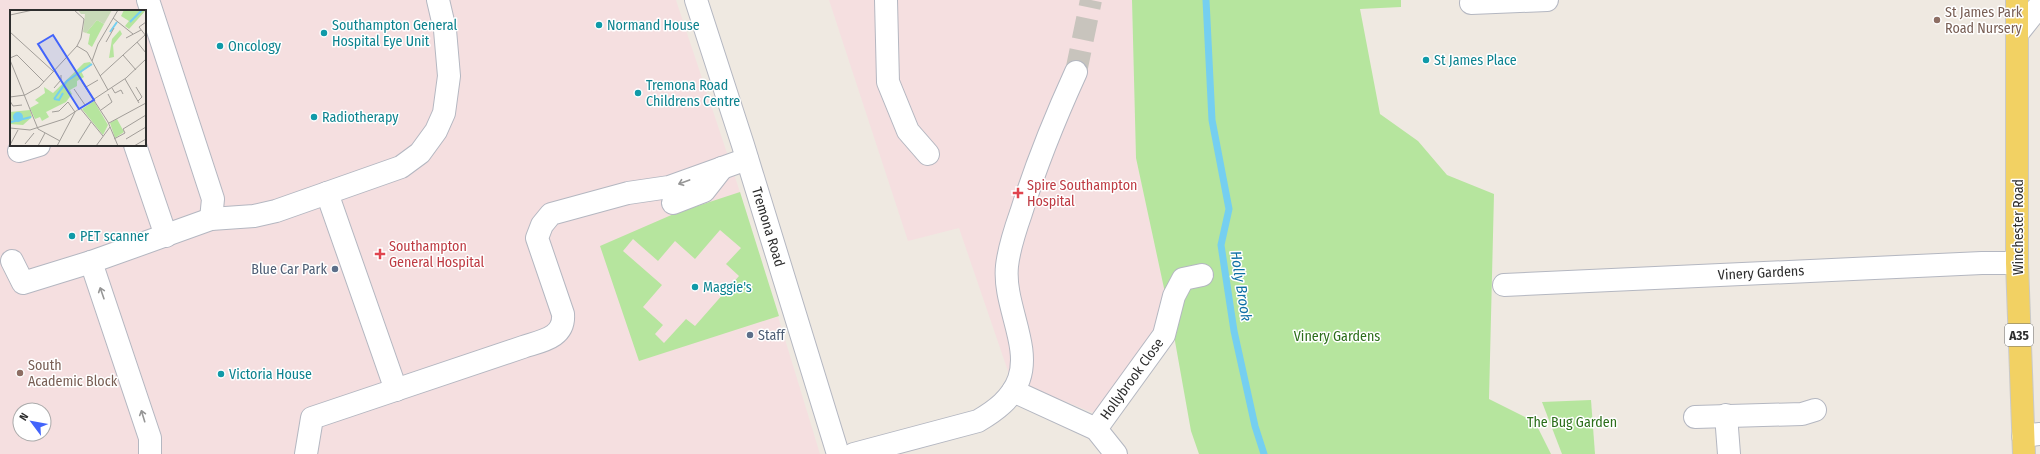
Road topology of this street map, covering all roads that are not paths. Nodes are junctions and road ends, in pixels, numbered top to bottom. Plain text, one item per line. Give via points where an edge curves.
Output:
1 (148, 0) edge
2 (438, 0) edge
3 (696, 0) edge
4 (886, 0) edge
5 (1547, 0) edge
6 (2017, 0) edge
7 (1471, 3) dead end
8 (2040, 5) edge
9 (2017, 34) junction
10 (1076, 72) tunnel mouth
11 (134, 146) edge
12 (745, 152) junction
13 (928, 154) dead end
14 (722, 168) junction
15 (327, 193) junction
16 (628, 193) junction
17 (673, 203) dead end
18 (211, 219) junction
19 (166, 236) junction
20 (12, 261) dead end
21 (91, 262) junction
22 (2017, 263) junction
23 (1202, 275) dead end
24 (1504, 285) dead end
25 (396, 390) junction
26 (1013, 391) junction
27 (1815, 410) dead end
28 (1726, 415) junction
29 (1695, 417) dead end
30 (1096, 429) junction
31 (2029, 441) edge
32 (150, 454) edge
33 (306, 454) edge
34 (838, 454) edge
35 (854, 454) edge
36 (1116, 454) edge
37 (1729, 454) edge

1 - 18 street via 213,199
2 - 15 street via 445,30 449,76 444,113 436,131 420,153 401,167
3 - 12 street, Tremona Road
4 - 13 street via 888,82 908,131
5 - 7 street
6 - 9 main road, Winchester Road / A35
8 - 9 street
9 - 22 main road, Winchester Road / A35
10 - 26 street via 1050,131 1011,244 1007,266 1008,289 1022,350 1019,378
11 - 19 street
12 - 14 street
12 - 16 street via 666,173
12 - 34 street, Tremona Road
14 -> 16 street via 669,188
14 - 17 street via 704,191
15 - 18 street via 254,216
15 - 25 street
16 - 25 street via 551,214 542,225 537,238 563,314 564,323 560,330 552,336 523,347
18 - 19 street
19 - 21 street
20 - 21 street via 23,283
32 -> 21 street via 150,438
22 - 24 street, Vinery Gardens
22 - 31 main road, Winchester Road / A35
23 - 30 street, Hollybrook Close via 1183,279 1174,296 1164,335
25 - 33 street via 312,418
26 - 30 street, Hollybrook Close
26 - 35 street via 996,411 978,421
27 - 28 street via 1802,414
28 - 29 street
28 - 37 street
30 - 36 street, Hollybrook Close

